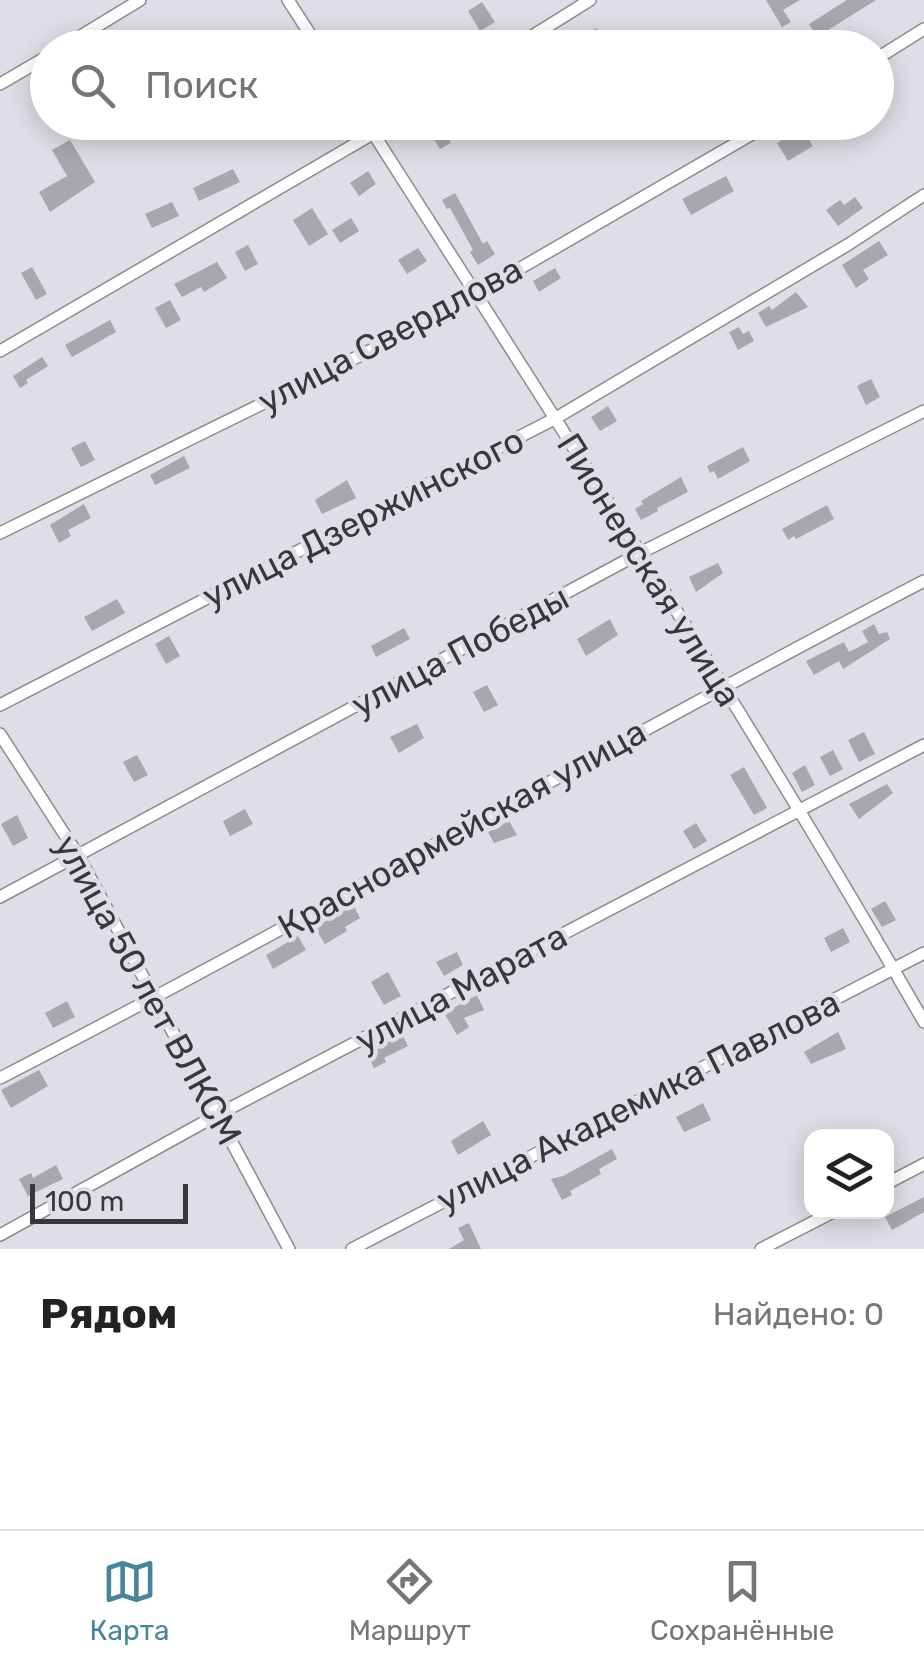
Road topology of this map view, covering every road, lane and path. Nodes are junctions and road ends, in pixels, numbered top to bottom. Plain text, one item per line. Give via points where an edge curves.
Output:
1 (140, 0) edge
2 (288, 0) edge
3 (590, 0) edge
4 (924, 29) edge
5 (91, 30) edge
6 (307, 30) edge
7 (542, 30) edge
8 (894, 48) edge
9 (30, 66) edge
10 (0, 84) edge
11 (364, 140) edge
12 (378, 140) edge
13 (742, 140) edge
14 (924, 195) edge
15 (478, 292) junction
16 (0, 351) edge
17 (924, 411) edge
18 (556, 418) junction
19 (0, 533) edge
20 (640, 553) junction
21 (924, 581) edge
22 (721, 686) junction
23 (0, 705) edge
24 (0, 734) edge
25 (924, 745) edge
26 (798, 811) junction
27 (79, 857) junction
28 (0, 897) edge
29 (924, 953) edge
30 (894, 969) junction
31 (155, 998) junction
32 (924, 1022) edge
33 (0, 1078) edge
34 (217, 1116) junction
35 (924, 1164) edge
36 (894, 1180) edge
37 (820, 1219) edge
38 (0, 1235) edge
39 (290, 1249) edge
40 (352, 1249) edge
41 (761, 1249) edge

1 - 5 street
2 - 6 street
3 - 7 street
4 - 8 street
9 - 10 street
11 - 16 street
12 - 15 street, Пионерская улица
13 - 15 street, улица Свердлова
14 - 18 street, улица Дзержинского
15 - 18 street, Пионерская улица
15 - 19 street, улица Свердлова
17 - 20 street, улица Победы
18 - 20 street, Пионерская улица
18 - 23 street, улица Дзержинского
20 - 22 street, Пионерская улица
20 - 27 street, улица Победы
21 - 22 street, Красноармейская улица
22 - 26 street, Пионерская улица
22 - 31 street, Красноармейская улица
24 - 27 street, улица 50 лет ВЛКСМ
25 - 26 street, улица Марата
26 - 30 street, Пионерская улица
26 - 34 street, улица Марата
27 - 28 street, улица Победы
27 - 31 street, улица 50 лет ВЛКСМ
29 - 30 street, улица Академика Павлова
30 - 32 street, Пионерская улица
30 - 40 street, улица Академика Павлова
31 - 33 street, Красноармейская улица
31 - 34 street, улица 50 лет ВЛКСМ
34 - 38 street, улица Марата
34 - 39 street, улица 50 лет ВЛКСМ
35 - 36 street
37 - 41 street

